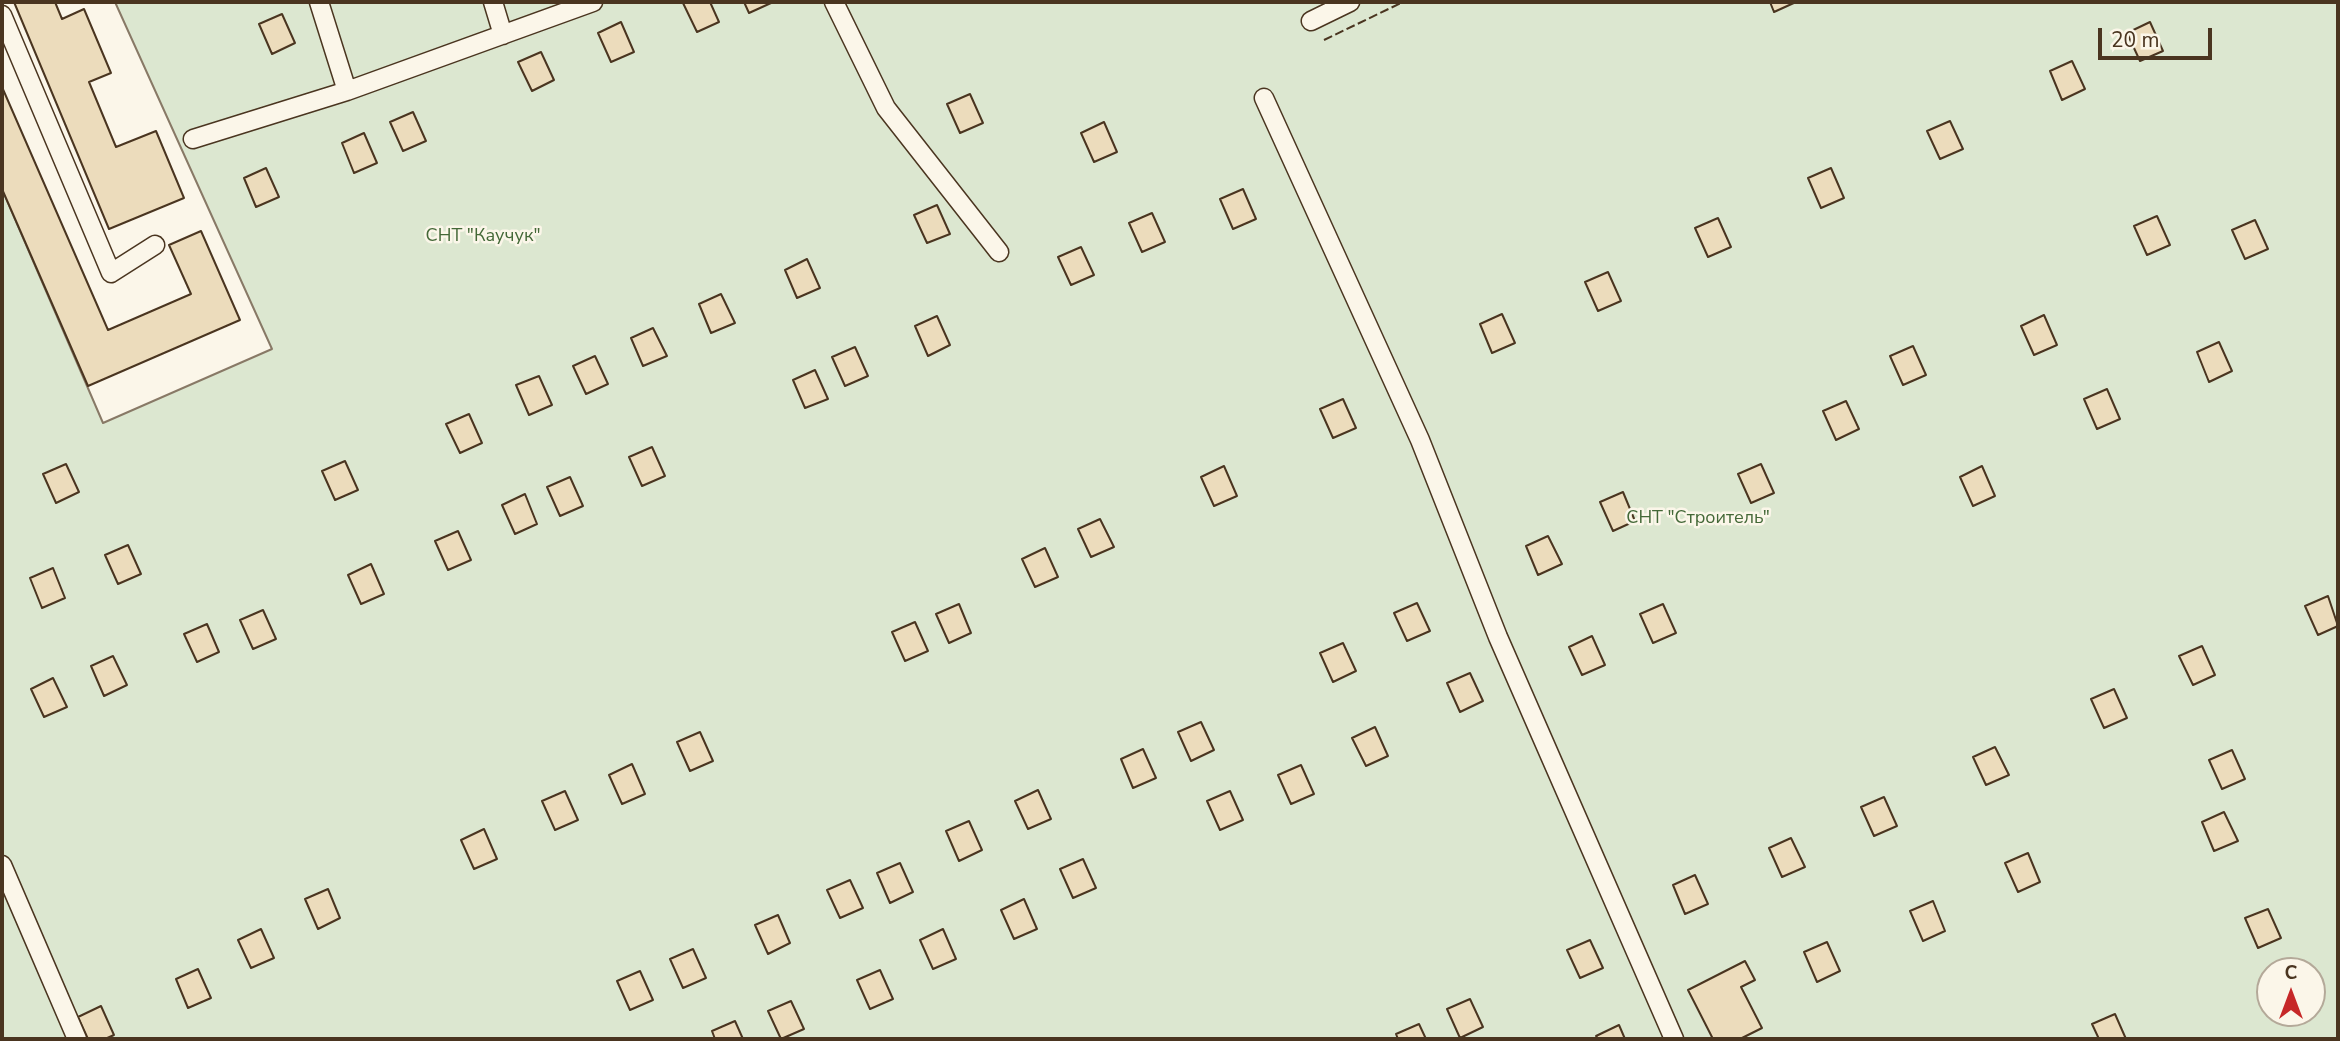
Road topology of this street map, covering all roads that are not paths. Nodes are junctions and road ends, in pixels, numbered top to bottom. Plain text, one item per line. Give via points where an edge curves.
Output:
1 (319, 2) edge
2 (493, 2) edge
3 (593, 2) edge
4 (834, 2) edge
5 (1350, 2) edge
6 (2, 15) edge
7 (1311, 20) dead end
8 (503, 34) junction
9 (347, 91) junction
10 (1264, 98) dead end
11 (193, 139) dead end
12 (155, 245) dead end
13 (999, 252) dead end
14 (2, 865) edge
15 (77, 1039) edge
16 (1674, 1039) edge

1 - 9 lane
2 - 8 lane
3 - 8 lane
4 - 13 lane via 886,108
5 - 7 lane
6 - 12 lane via 111,273
8 - 9 lane
9 - 11 lane
10 - 16 lane via 1420,440 1498,637
14 - 15 lane

